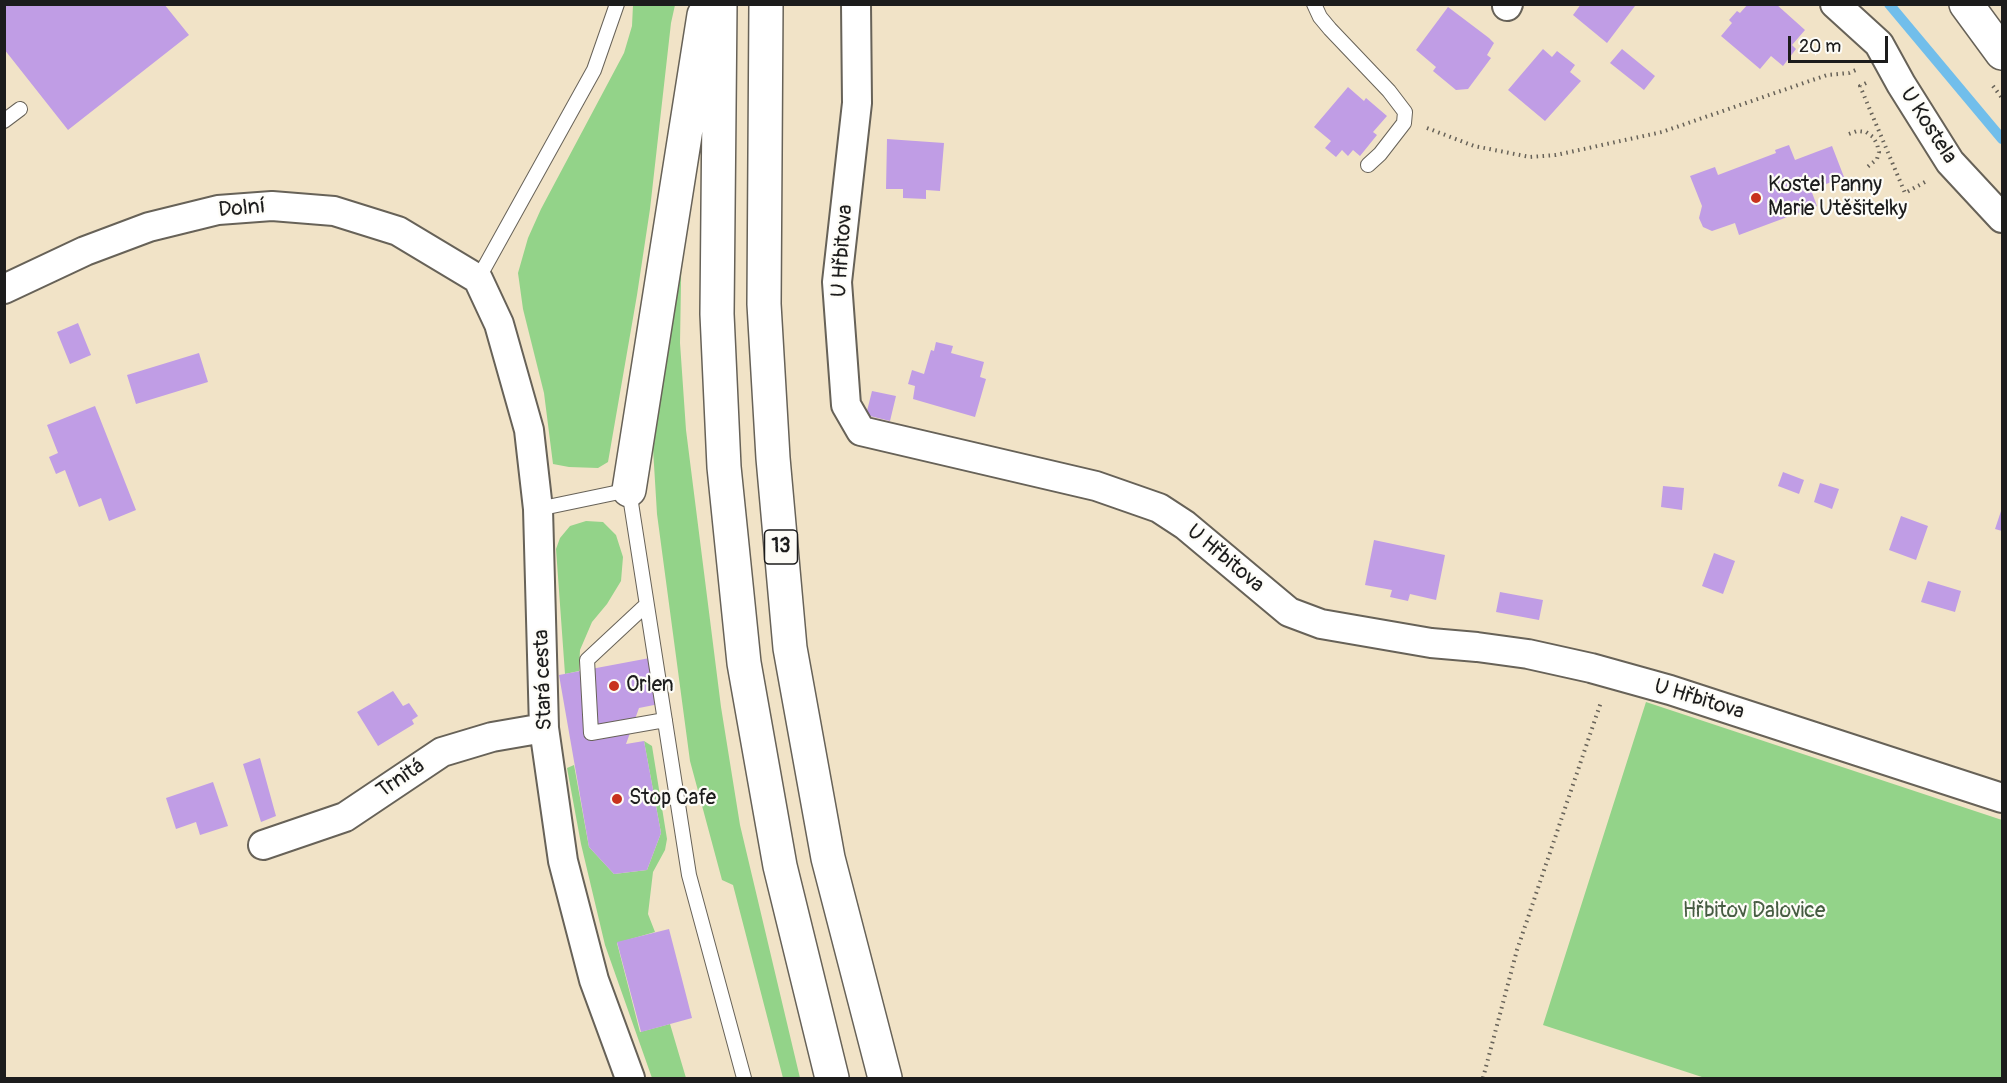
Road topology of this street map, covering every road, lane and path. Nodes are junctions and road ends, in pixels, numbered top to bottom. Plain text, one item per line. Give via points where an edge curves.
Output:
1 (617, 4) edge
2 (705, 4) edge
3 (720, 4) edge
4 (766, 4) edge
5 (856, 4) edge
6 (1314, 4) edge
7 (1835, 4) edge
8 (1966, 4) edge
9 (2002, 53) edge
10 (1881, 68) junction
11 (20, 109) dead end
12 (1405, 112) junction
13 (4, 121) edge
14 (1850, 134) dead end
15 (1884, 141) junction
16 (1877, 144) junction
17 (1368, 165) dead end
18 (1865, 169) dead end
19 (1930, 179) dead end
20 (2002, 218) edge
21 (478, 279) junction
22 (4, 289) edge
23 (629, 490) junction
24 (538, 509) junction
25 (646, 605) junction
26 (1611, 674) junction
27 (665, 720) junction
28 (544, 728) junction
29 (2002, 798) edge
30 (263, 846) dead end
31 (630, 1078) edge
32 (744, 1078) edge
33 (832, 1078) edge
34 (885, 1078) edge
35 (1483, 1078) edge

1 - 21 lane via 594,70
2 - 23 main road
3 - 33 main road, 13 via 717,314 724,466 744,663 780,866
4 - 34 main road, 13 via 764,304 772,458 790,648 828,858
5 - 26 street, U Hřbitova via 857,103 837,282 846,405 861,431 1096,486 1159,507 1288,612 1320,624 1528,654
6 - 12 lane via 1330,29
7 - 10 street, U Kostela via 1879,44
8 - 9 main road
10 - 12 path via 1827,75 1662,132 1556,155 1530,157 1474,146 1420,125
10 - 15 path via 1860,86
10 - 20 street, U Kostela via 1950,162
11 - 13 lane
12 - 17 lane via 1404,123
14 - 16 path via 1866,132
15 - 16 path
15 - 19 path via 1905,193
16 - 18 path via 1876,159
21 - 22 street, Dolní via 398,231 334,211 272,206 218,210 149,227 85,251
21 - 24 street, Stará cesta via 499,324 529,430
23 - 24 lane
23 - 25 lane
24 - 28 street, Stará cesta
25 - 27 lane
25 - 27 lane via 587,660 591,733
26 - 29 street, U Hřbitova
26 - 35 path via 1517,950
27 - 32 lane via 689,875
28 - 30 street, Trnitá via 492,737 442,752 345,817
28 - 31 street, Stará cesta via 563,861 594,980

